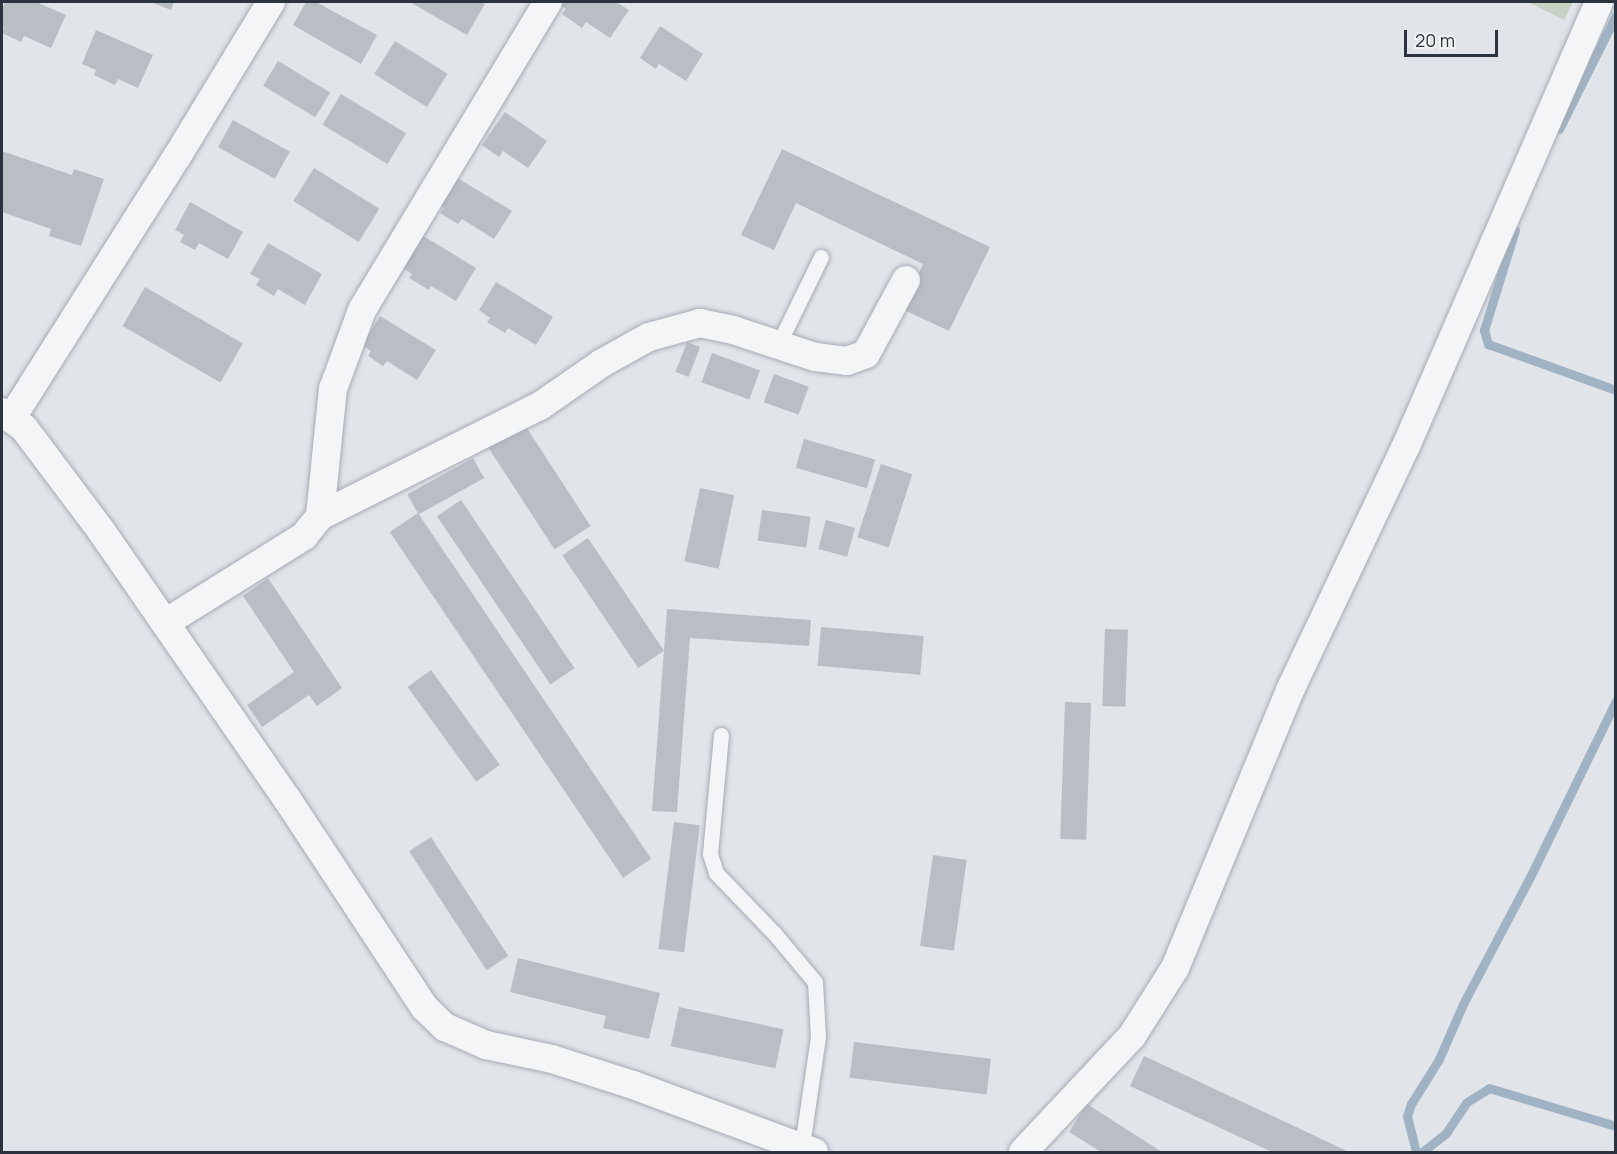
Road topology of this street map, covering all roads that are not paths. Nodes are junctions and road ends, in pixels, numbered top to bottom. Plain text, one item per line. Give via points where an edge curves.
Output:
1 (271, 2) edge
2 (548, 2) edge
3 (1599, 2) edge
4 (821, 257) dead end
5 (906, 280) dead end
6 (778, 345) junction
7 (6, 416) edge
8 (320, 516) junction
9 (165, 623) junction
10 (720, 735) dead end
11 (808, 1149) edge
12 (1023, 1152) edge

1 - 7 street via 178,155
2 - 8 street via 362,310 333,389
3 - 12 street via 1406,446 1291,688 1175,968 1132,1036
4 - 6 lane
5 - 6 street via 866,354 847,361 815,357
6 - 8 street via 700,323 649,337 602,363 540,406
7 - 9 street via 24,428
8 - 9 street via 304,536
9 - 11 street via 424,1008 445,1027 486,1045 552,1059
10 - 11 lane via 710,854 716,873 815,982 818,1037

